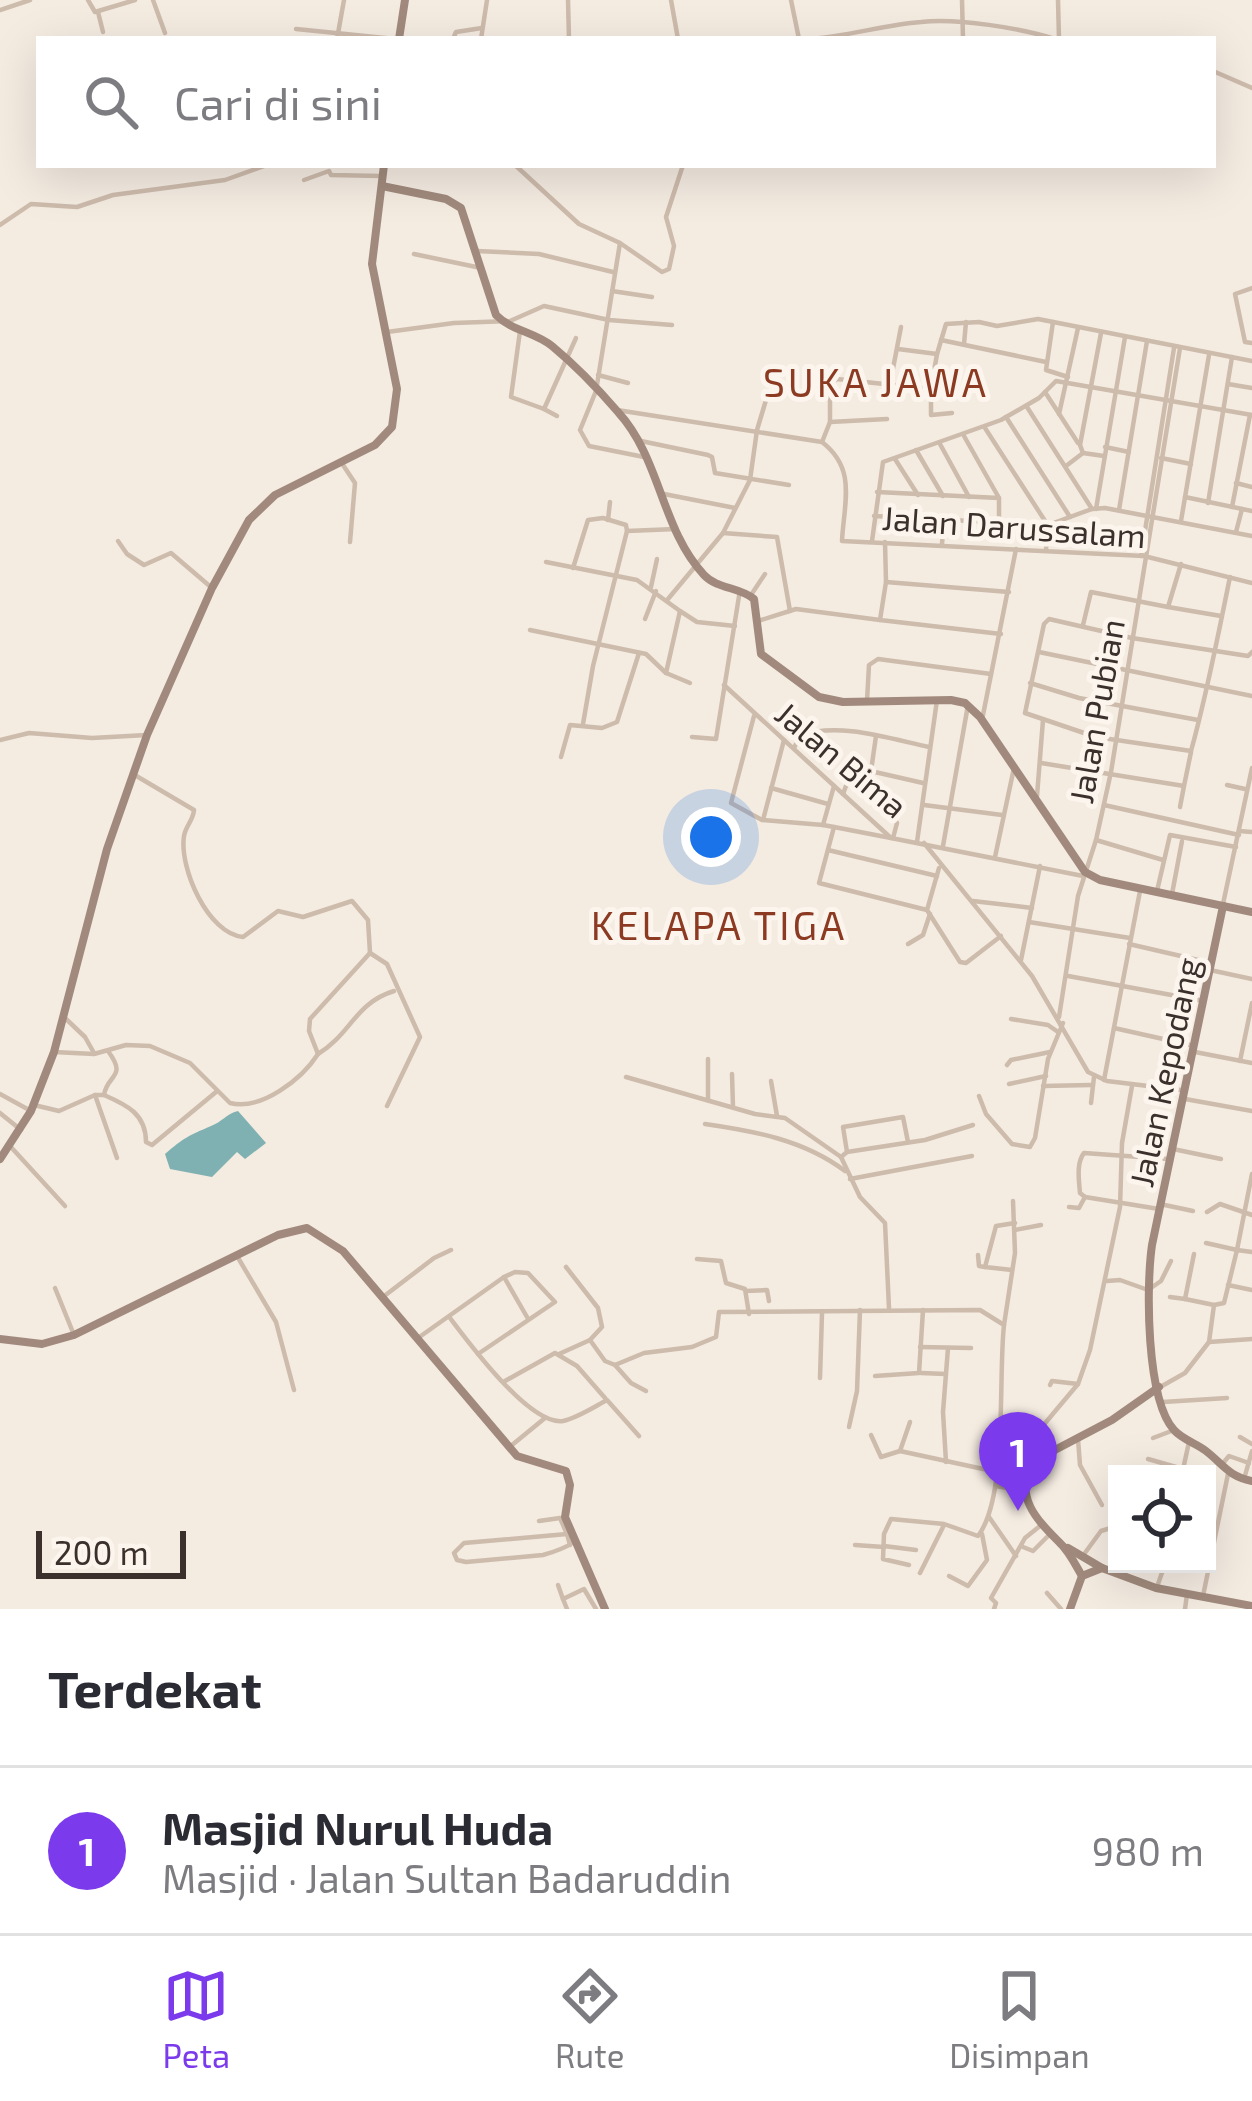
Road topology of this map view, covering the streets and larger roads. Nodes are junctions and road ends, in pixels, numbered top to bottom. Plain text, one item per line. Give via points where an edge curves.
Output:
1 (30, 0) edge
2 (88, 0) edge
3 (135, 0) edge
4 (153, 0) edge
5 (344, 0) edge
6 (405, 0) edge
7 (487, 0) edge
8 (568, 0) edge
9 (671, 0) edge
10 (791, 0) edge
11 (962, 0) edge
12 (1058, 0) edge
13 (0, 10) edge
14 (98, 12) junction
15 (963, 25) junction
16 (482, 28) junction
17 (296, 29) dead end
18 (103, 32) dead end
19 (165, 33) dead end
20 (338, 35) edge
21 (398, 36) edge
22 (454, 36) edge
23 (481, 36) edge
24 (569, 36) edge
25 (677, 36) edge
26 (802, 36) edge
27 (851, 36) edge
28 (963, 36) edge
29 (1037, 36) edge
30 (1057, 36) edge
31 (1216, 71) edge
32 (1252, 88) edge
33 (259, 168) edge
34 (330, 168) edge
35 (384, 168) edge
36 (518, 168) edge
37 (682, 168) edge
38 (304, 180) dead end
39 (382, 181) junction
40 (0, 224) edge
41 (620, 243) junction
42 (477, 251) junction
43 (414, 254) dead end
44 (481, 268) junction
45 (615, 272) junction
46 (1252, 288) edge
47 (612, 291) junction
48 (652, 297) dead end
49 (609, 320) junction
50 (502, 321) junction
51 (966, 322) junction
52 (1053, 322) junction
53 (672, 325) dead end
54 (902, 327) dead end
55 (1078, 328) junction
56 (520, 331) junction
57 (386, 332) junction
58 (1101, 333) junction
59 (1125, 337) junction
60 (576, 338) dead end
61 (941, 340) junction
62 (1147, 341) junction
63 (964, 344) junction
64 (1252, 344) edge
65 (1177, 347) junction
66 (898, 349) junction
67 (1210, 353) junction
68 (937, 354) junction
69 (1232, 357) junction
70 (565, 359) junction
71 (1252, 361) edge
72 (1046, 362) junction
73 (598, 375) junction
74 (1069, 379) junction
75 (628, 383) dead end
76 (890, 383) junction
77 (1228, 384) junction
78 (1089, 385) junction
79 (1252, 388) edge
80 (931, 389) junction
81 (1115, 390) junction
82 (596, 391) junction
83 (1045, 392) junction
84 (1137, 393) junction
85 (1169, 399) junction
86 (766, 400) dead end
87 (1026, 405) junction
88 (1200, 405) junction
89 (544, 410) junction
90 (617, 410) junction
91 (1225, 410) junction
92 (952, 413) dead end
93 (1059, 414) junction
94 (1251, 415) edge
95 (556, 416) dead end
96 (1006, 417) junction
97 (887, 418) dead end
98 (830, 422) junction
99 (985, 428) junction
100 (757, 430) junction
101 (964, 436) junction
102 (1249, 439) edge
103 (640, 441) junction
104 (823, 442) junction
105 (939, 443) junction
106 (1080, 445) junction
107 (1105, 447) junction
108 (916, 450) junction
109 (1129, 452) junction
110 (1083, 453) junction
111 (1103, 456) junction
112 (649, 457) junction
113 (893, 457) junction
114 (1160, 458) junction
115 (338, 461) junction
116 (1242, 461) junction
117 (1191, 464) junction
118 (1252, 464) edge
119 (1066, 466) junction
120 (750, 480) junction
121 (1236, 483) junction
122 (789, 485) dead end
123 (1252, 487) edge
124 (877, 492) junction
125 (662, 494) junction
126 (918, 494) junction
127 (944, 496) junction
128 (969, 497) junction
129 (1185, 497) junction
130 (999, 498) junction
131 (610, 502) dead end
132 (1208, 503) junction
133 (1232, 507) junction
134 (735, 508) junction
135 (1242, 508) junction
136 (1094, 509) junction
137 (1119, 511) junction
138 (1252, 511) edge
139 (874, 516) junction
140 (1150, 516) junction
141 (1070, 517) junction
142 (608, 520) junction
143 (944, 520) junction
144 (1181, 521) junction
145 (999, 522) junction
146 (1048, 525) junction
147 (676, 530) junction
148 (627, 531) junction
149 (723, 533) junction
150 (1236, 533) junction
151 (1252, 536) edge
152 (118, 541) dead end
153 (872, 541) junction
154 (350, 542) dead end
155 (885, 542) junction
156 (942, 545) junction
157 (1016, 549) junction
158 (1046, 550) junction
159 (1144, 556) junction
160 (656, 559) dead end
161 (546, 562) dead end
162 (1181, 564) junction
163 (698, 566) junction
164 (573, 568) junction
165 (765, 574) dead end
166 (616, 578) junction
167 (1230, 578) junction
168 (886, 582) junction
169 (1252, 583) edge
170 (212, 588) junction
171 (654, 589) junction
172 (740, 590) junction
173 (1009, 592) junction
174 (751, 595) junction
175 (668, 599) junction
176 (1139, 602) junction
177 (1168, 607) junction
178 (790, 610) junction
179 (680, 611) junction
180 (1222, 616) junction
181 (646, 619) dead end
182 (880, 620) junction
183 (758, 621) junction
184 (735, 626) junction
185 (1083, 626) junction
186 (530, 630) dead end
187 (1001, 634) junction
188 (1132, 638) junction
189 (600, 644) junction
190 (1215, 649) junction
191 (1039, 652) junction
192 (1252, 652) edge
193 (639, 653) junction
194 (1127, 669) junction
195 (666, 673) junction
196 (992, 674) junction
197 (689, 683) dead end
198 (1030, 683) junction
199 (1207, 684) junction
200 (724, 685) junction
201 (1252, 696) edge
202 (937, 700) junction
203 (867, 701) junction
204 (968, 706) junction
205 (1121, 706) junction
206 (754, 716) junction
207 (982, 720) junction
208 (1043, 720) junction
209 (1198, 720) junction
210 (583, 724) junction
211 (147, 735) junction
212 (876, 736) junction
213 (692, 737) dead end
214 (0, 740) edge
215 (784, 740) junction
216 (1117, 741) junction
217 (929, 747) junction
218 (794, 748) junction
219 (1191, 751) junction
220 (561, 757) dead end
221 (1041, 764) junction
222 (1014, 768) junction
223 (1252, 768) edge
224 (871, 771) junction
225 (1111, 772) junction
226 (133, 774) junction
227 (923, 783) junction
228 (835, 785) junction
229 (1228, 785) dead end
230 (1184, 786) junction
231 (771, 788) junction
232 (1248, 790) junction
233 (843, 794) junction
234 (1036, 802) junction
235 (828, 804) junction
236 (923, 805) junction
237 (1104, 805) junction
238 (1180, 807) dead end
239 (950, 810) junction
240 (1002, 815) junction
241 (893, 818) dead end
242 (763, 820) junction
243 (823, 825) junction
244 (834, 827) junction
245 (1252, 832) edge
246 (1239, 833) junction
247 (892, 838) junction
248 (1183, 838) junction
249 (1096, 840) junction
250 (921, 842) junction
251 (943, 846) junction
252 (1236, 848) junction
253 (827, 850) junction
254 (995, 856) junction
255 (1163, 860) junction
256 (940, 864) junction
257 (1040, 866) junction
258 (1084, 874) junction
259 (937, 876) junction
260 (1141, 888) junction
261 (1157, 891) junction
262 (1172, 894) junction
263 (973, 902) junction
264 (1223, 906) junction
265 (1032, 908) junction
266 (928, 912) junction
267 (1252, 912) edge
268 (1029, 922) junction
269 (1074, 930) junction
270 (1001, 936) junction
271 (1129, 941) junction
272 (908, 944) dead end
273 (370, 953) junction
274 (1021, 962) junction
275 (1211, 966) junction
276 (1066, 976) junction
277 (1252, 979) edge
278 (1122, 985) junction
279 (397, 990) junction
280 (1204, 1001) junction
281 (1252, 1003) edge
282 (64, 1017) junction
283 (1011, 1019) dead end
284 (1061, 1020) junction
285 (1114, 1028) junction
286 (1058, 1032) junction
287 (1196, 1049) junction
288 (54, 1052) junction
289 (108, 1052) junction
290 (1050, 1052) junction
291 (94, 1054) junction
292 (318, 1054) junction
293 (708, 1059) dead end
294 (1240, 1061) junction
295 (1252, 1063) edge
296 (1007, 1065) dead end
297 (732, 1074) dead end
298 (1046, 1076) junction
299 (626, 1077) dead end
300 (1094, 1077) junction
301 (1104, 1080) junction
302 (771, 1081) dead end
303 (1009, 1084) dead end
304 (1091, 1085) junction
305 (1043, 1086) junction
306 (1132, 1086) junction
307 (216, 1092) junction
308 (0, 1094) edge
309 (104, 1095) junction
310 (1186, 1095) junction
311 (95, 1096) junction
312 (979, 1096) dead end
313 (708, 1100) junction
314 (1091, 1103) dead end
315 (387, 1106) dead end
316 (733, 1107) junction
317 (33, 1108) junction
318 (1252, 1111) edge
319 (0, 1113) edge
320 (777, 1116) junction
321 (705, 1124) dead end
322 (973, 1125) dead end
323 (21, 1130) junction
324 (908, 1142) junction
325 (10, 1146) junction
326 (1121, 1153) junction
327 (1172, 1154) junction
328 (844, 1155) junction
329 (972, 1156) dead end
330 (117, 1158) dead end
331 (0, 1159) edge
332 (1221, 1159) dead end
333 (1252, 1174) edge
334 (848, 1176) junction
335 (1085, 1197) junction
336 (1013, 1201) dead end
337 (1120, 1202) junction
338 (65, 1206) dead end
339 (1160, 1206) junction
340 (1069, 1208) dead end
341 (1192, 1210) dead end
342 (1207, 1212) dead end
343 (1248, 1214) edge
344 (1041, 1225) dead end
345 (1015, 1227) junction
346 (1206, 1243) dead end
347 (451, 1250) dead end
348 (1237, 1250) junction
349 (1252, 1252) edge
350 (1194, 1254) dead end
351 (237, 1256) junction
352 (978, 1256) dead end
353 (698, 1259) dead end
354 (1171, 1261) dead end
355 (566, 1267) dead end
356 (985, 1267) junction
357 (1013, 1270) junction
358 (504, 1277) junction
359 (1107, 1281) junction
360 (1228, 1285) junction
361 (55, 1288) dead end
362 (1146, 1290) junction
363 (1252, 1290) edge
364 (746, 1291) junction
365 (383, 1297) junction
366 (1170, 1297) dead end
367 (1185, 1299) junction
368 (770, 1301) dead end
369 (1214, 1305) junction
370 (889, 1308) junction
371 (860, 1310) junction
372 (923, 1310) junction
373 (822, 1312) junction
374 (749, 1314) junction
375 (450, 1318) junction
376 (527, 1318) junction
377 (1004, 1325) junction
378 (74, 1335) junction
379 (0, 1339) edge
380 (417, 1339) junction
381 (590, 1340) junction
382 (1252, 1340) edge
383 (1209, 1342) junction
384 (920, 1347) junction
385 (948, 1348) junction
386 (971, 1348) dead end
387 (992, 1349) dead end
388 (1002, 1349) junction
389 (478, 1354) junction
390 (559, 1354) junction
391 (615, 1365) junction
392 (919, 1372) junction
393 (946, 1374) junction
394 (875, 1376) dead end
395 (820, 1378) dead end
396 (506, 1381) junction
397 (1050, 1384) dead end
398 (1078, 1384) junction
399 (1159, 1387) junction
400 (294, 1390) dead end
401 (646, 1391) dead end
402 (1227, 1398) dead end
403 (607, 1400) junction
404 (1162, 1402) junction
405 (545, 1418) junction
406 (910, 1422) dead end
407 (849, 1427) dead end
408 (1174, 1430) junction
409 (872, 1435) dead end
410 (639, 1436) dead end
411 (1240, 1437) dead end
412 (1154, 1438) dead end
413 (1078, 1439) junction
414 (1189, 1442) junction
415 (509, 1448) junction
416 (1252, 1448) edge
417 (900, 1451) junction
418 (1148, 1459) dead end
419 (946, 1462) junction
420 (1030, 1462) junction
421 (1249, 1463) junction
422 (1165, 1465) edge
423 (1183, 1465) edge
424 (1225, 1471) junction
425 (997, 1472) junction
426 (1248, 1480) edge
427 (996, 1486) junction
428 (1024, 1491) junction
429 (1102, 1505) dead end
430 (988, 1516) junction
431 (539, 1521) dead end
432 (944, 1524) junction
433 (1041, 1526) junction
434 (1108, 1529) edge
435 (982, 1534) junction
436 (1050, 1534) junction
437 (570, 1540) junction
438 (1062, 1544) junction
439 (855, 1545) dead end
440 (1021, 1545) junction
441 (884, 1547) junction
442 (916, 1550) dead end
443 (1016, 1556) junction
444 (1082, 1557) junction
445 (909, 1565) dead end
446 (1102, 1568) junction
447 (1162, 1573) edge
448 (920, 1574) dead end
449 (949, 1576) dead end
450 (1082, 1576) junction
451 (558, 1585) dead end
452 (1156, 1588) junction
453 (1047, 1593) dead end
454 (1187, 1594) junction
455 (1203, 1596) junction
456 (563, 1599) junction
457 (1252, 1606) edge
458 (567, 1609) edge
459 (600, 1609) edge
460 (994, 1609) edge
461 (1061, 1609) edge
462 (1070, 1609) edge
463 (1185, 1609) edge

1 - 13 street
2 - 14 street
3 - 14 street
4 - 19 street
5 - 20 street
6 - 21 street
7 - 16 street
8 - 24 street
9 - 25 street
10 - 26 street
11 - 15 street
12 - 30 street
14 - 18 street
15 - 27 street via 922,21
15 - 28 street
15 - 29 street
16 - 22 street
16 - 23 street
17 - 20 street
31 - 32 street
33 - 40 street via 77,207 31,204
34 - 38 street
34 - 39 street via 331,175
35 - 39 street
36 - 41 street via 579,224
37 - 41 street via 666,217 674,246 669,269
39 - 42 street via 454,202
39 - 57 street via 372,265
41 - 45 street
42 - 44 street
42 - 45 street via 539,254
43 - 44 street
44 - 50 street
45 - 47 street
46 - 64 street via 1237,291 1242,335
47 - 48 street
47 - 49 street
49 - 50 street via 544,306
49 - 53 street
49 - 73 street
50 - 56 street
50 - 57 street
51 - 52 street
51 - 61 street via 946,324
51 - 63 street
52 - 55 street
52 - 72 street
54 - 66 street
55 - 58 street
55 - 74 street
56 - 70 street
56 - 89 street via 512,399
57 - 115 street via 397,389 392,428
58 - 59 street
58 - 78 street
59 - 62 street
59 - 81 street
60 - 70 street
61 - 63 street
61 - 68 street
62 - 65 street
62 - 84 street
63 - 72 street
65 - 67 street
65 - 85 street, Jalan Pubian
66 - 68 street
66 - 76 street
67 - 69 street
67 - 88 street
68 - 80 street
69 - 71 street
69 - 77 street
70 - 82 street
70 - 89 street
72 - 74 street via 1049,372
73 - 75 street
73 - 82 street
74 - 78 street
74 - 83 street
74 - 93 street
76 - 80 street
76 - 98 street via 832,380
77 - 79 street
77 - 91 street
78 - 81 street
78 - 106 street
80 - 92 street via 931,416
81 - 84 street
81 - 107 street
82 - 90 street
82 - 112 street via 583,440
83 - 87 street
83 - 93 street
84 - 85 street
84 - 109 street
85 - 88 street
85 - 114 street, Jalan Pubian
86 - 100 street
87 - 96 street
87 - 119 street
88 - 91 street
88 - 117 street
89 - 95 street
90 - 100 street
90 - 103 street
91 - 94 street
91 - 132 street
93 - 106 street
94 - 102 street
96 - 99 street
96 - 141 street
97 - 98 street
98 - 104 street
99 - 101 street
99 - 146 street
100 - 104 street
100 - 120 street
101 - 105 street
101 - 130 street
102 - 116 street
103 - 112 street
103 - 120 street via 708,455 713,472
104 - 153 street, Jalan Darussalam via 845,467 842,541
105 - 108 street
105 - 128 street
106 - 110 street
107 - 109 street
107 - 111 street
108 - 113 street
108 - 127 street
109 - 137 street
110 - 111 street
110 - 119 street
111 - 136 street
112 - 125 street
113 - 124 street via 883,462
113 - 126 street
114 - 117 street
114 - 140 street, Jalan Pubian
115 - 154 street via 355,483
115 - 170 street via 259,507
116 - 118 street
116 - 121 street
117 - 129 street
119 - 136 street
120 - 122 street
120 - 134 street
121 - 123 street
121 - 133 street
124 - 126 street
124 - 139 street
125 - 134 street
125 - 147 street
126 - 127 street
127 - 128 street
128 - 130 street
129 - 132 street
129 - 144 street
130 - 145 street
131 - 142 street
132 - 133 street
133 - 135 street
134 - 149 street
135 - 138 street
135 - 150 street
136 - 137 street
136 - 141 street
137 - 140 street
139 - 143 street
139 - 153 street
140 - 144 street
140 - 159 street, Jalan Pubian
141 - 146 street
142 - 148 street
142 - 164 street via 586,524
143 - 145 street
143 - 156 street
144 - 150 street
145 - 146 street
146 - 158 street
147 - 148 street
147 - 163 street
148 - 166 street
149 - 163 street
149 - 178 street via 777,537
150 - 151 street
152 - 170 street via 144,565 171,553
153 - 155 street, Jalan Darussalam
155 - 156 street, Jalan Darussalam
155 - 168 street
156 - 157 street, Jalan Darussalam
157 - 158 street, Jalan Darussalam
157 - 173 street
158 - 159 street, Jalan Darussalam
159 - 162 street, Jalan Darussalam
159 - 176 street, Jalan Pubian
160 - 171 street
161 - 164 street
162 - 167 street, Jalan Darussalam
162 - 177 street
163 - 172 street via 712,582
163 - 175 street
164 - 166 street
165 - 174 street
166 - 171 street
166 - 189 street
167 - 169 street, Jalan Darussalam
167 - 180 street
168 - 173 street
168 - 182 street
170 - 211 street
171 - 175 street
171 - 181 street
172 - 174 street
172 - 184 street
173 - 187 street
174 - 183 street
175 - 179 street
176 - 177 street
176 - 185 street via 1091,592
176 - 188 street, Jalan Pubian
177 - 180 street
178 - 182 street
178 - 183 street
179 - 184 street via 697,622
179 - 195 street
180 - 190 street
182 - 187 street
183 - 203 street via 758,648 778,669 819,697
184 - 200 street
185 - 188 street
185 - 191 street via 1046,620
186 - 189 street
187 - 196 street
188 - 190 street
188 - 194 street, Jalan Pubian
189 - 193 street
189 - 210 street
190 - 192 street
190 - 199 street
191 - 194 street
191 - 198 street
193 - 195 street
193 - 210 street via 617,722
194 - 199 street
194 - 205 street, Jalan Pubian
195 - 197 street
196 - 203 street via 878,659 869,665
196 - 207 street
198 - 205 street
198 - 208 street via 1026,715
199 - 201 street
199 - 209 street
200 - 206 street, Jalan Bima
200 - 213 street via 716,739
202 - 203 street
202 - 204 street
202 - 217 street
204 - 207 street
204 - 239 street
205 - 209 street
205 - 216 street, Jalan Pubian
206 - 215 street, Jalan Bima
206 - 242 street via 731,803
207 - 222 street
208 - 216 street
208 - 221 street
209 - 219 street
210 - 220 street via 568,727
211 - 214 street via 29,733
211 - 226 street
212 - 217 street
212 - 218 street via 815,731
212 - 224 street
215 - 218 street, Jalan Bima
215 - 231 street
216 - 219 street
216 - 225 street, Jalan Pubian
217 - 227 street
218 - 228 street, Jalan Bima
219 - 230 street
221 - 225 street
221 - 234 street
222 - 234 street
222 - 240 street
223 - 232 street, Jalan Kepodang
224 - 227 street
224 - 233 street via 851,767
225 - 230 street
225 - 237 street, Jalan Pubian
226 - 273 street via 194,810 184,837 192,881 228,932 243,937 278,911 303,917 352,901 365,913
226 - 282 street
227 - 236 street
228 - 233 street, Jalan Bima
228 - 235 street
229 - 232 street
230 - 238 street
231 - 235 street
231 - 242 street
232 - 246 street, Jalan Kepodang
233 - 247 street, Jalan Bima
234 - 258 street
235 - 243 street
236 - 239 street
236 - 250 street
237 - 246 street
237 - 249 street, Jalan Pubian
239 - 240 street
239 - 251 street
240 - 254 street
241 - 247 street
242 - 243 street
243 - 244 street
244 - 247 street
244 - 253 street
245 - 246 street
246 - 252 street, Jalan Kepodang
247 - 250 street, Jalan Bima
248 - 252 street
248 - 255 street via 1172,834
248 - 262 street
249 - 255 street
249 - 258 street, Jalan Pubian
250 - 251 street, Jalan Bima
250 - 256 street
251 - 254 street, Jalan Bima
252 - 264 street, Jalan Kepodang
253 - 259 street
253 - 266 street via 819,884
254 - 257 street, Jalan Bima
255 - 261 street
256 - 259 street
256 - 263 street
257 - 258 street, Jalan Bima
257 - 265 street
258 - 260 street
258 - 269 street, Jalan Pubian
259 - 266 street
260 - 261 street
260 - 271 street
261 - 262 street
262 - 264 street
263 - 265 street
263 - 270 street
264 - 267 street
264 - 275 street, Jalan Kepodang
265 - 268 street
266 - 270 street via 962,964
266 - 272 street via 924,934
268 - 269 street
268 - 274 street
269 - 271 street
269 - 276 street, Jalan Pubian
270 - 274 street
271 - 275 street
271 - 278 street
273 - 279 street via 387,964
273 - 292 street via 310,1019
274 - 284 street
275 - 277 street
275 - 280 street, Jalan Kepodang
276 - 278 street
276 - 284 street, Jalan Pubian
278 - 280 street
278 - 285 street
279 - 292 street via 366,1003 340,1040
279 - 315 street via 420,1037
280 - 287 street, Jalan Kepodang
281 - 294 street
282 - 288 street
282 - 291 street
283 - 286 street
284 - 286 street, Jalan Pubian
284 - 300 street
285 - 287 street
285 - 301 street
286 - 290 street, Jalan Pubian
287 - 294 street
287 - 310 street, Jalan Kepodang
288 - 291 street
288 - 317 street
289 - 291 street
289 - 307 street via 134,1044 171,1053
289 - 309 street via 117,1071
290 - 296 street
290 - 298 street, Jalan Pubian
292 - 307 street via 288,1085 250,1102 236,1105
293 - 313 street
294 - 295 street
297 - 316 street
298 - 303 street
298 - 305 street, Jalan Pubian
299 - 313 street
300 - 301 street
300 - 304 street
301 - 306 street
302 - 320 street
304 - 305 street
304 - 314 street
305 - 312 street, Jalan Pubian via 1027,1148 1002,1135
306 - 310 street
306 - 326 street
307 - 309 street via 152,1144 136,1112
308 - 317 street
309 - 311 street
310 - 318 street
310 - 327 street, Jalan Kepodang
311 - 317 street via 58,1111
311 - 330 street
313 - 316 street
316 - 320 street
317 - 323 street
319 - 323 street
320 - 328 street
321 - 334 street via 776,1136 825,1155
322 - 324 street
323 - 325 street
324 - 328 street
324 - 328 street via 903,1117 872,1121 843,1127
325 - 331 street
325 - 338 street
326 - 327 street
326 - 335 street via 1083,1154 1078,1179
326 - 337 street
327 - 332 street
327 - 339 street, Jalan Kepodang
328 - 334 street
329 - 334 street
333 - 343 street
334 - 370 street via 885,1223
335 - 337 street
335 - 340 street
336 - 345 street
337 - 339 street
337 - 359 street
339 - 341 street
339 - 362 street, Jalan Kepodang
342 - 343 street via 1220,1204
343 - 348 street
344 - 345 street
345 - 356 street via 996,1226
345 - 357 street
346 - 348 street
347 - 365 street
348 - 349 street
348 - 360 street
350 - 367 street
351 - 365 street via 290,1230 314,1230 354,1260
351 - 378 street
351 - 400 street via 276,1322
352 - 356 street
353 - 364 street via 719,1260 727,1285
354 - 362 street
355 - 381 street via 603,1320
356 - 357 street
357 - 377 street
358 - 375 street
358 - 376 street
358 - 376 street via 528,1273 554,1302
359 - 362 street
359 - 398 street
360 - 363 street
360 - 369 street via 1224,1304
361 - 378 street
362 - 399 street, Jalan Kepodang
364 - 368 street via 767,1290
364 - 374 street
365 - 380 street
366 - 367 street
367 - 369 street
369 - 383 street
370 - 371 street
370 - 372 street
371 - 373 street
371 - 407 street
372 - 377 street via 980,1310
372 - 384 street
373 - 374 street
373 - 395 street
374 - 391 street via 719,1312 712,1340
375 - 380 street
375 - 389 street
376 - 389 street
377 - 388 street
378 - 379 street via 42,1344
380 - 415 street
381 - 390 street
381 - 391 street
382 - 383 street
383 - 399 street via 1184,1373
384 - 385 street
384 - 392 street
385 - 386 street
385 - 393 street
387 - 388 street
388 - 425 street
389 - 396 street
390 - 396 street
390 - 403 street
391 - 401 street
392 - 393 street
392 - 394 street
393 - 419 street
396 - 405 street
397 - 398 street
398 - 420 street via 1041,1428
399 - 404 street, Jalan Kepodang
399 - 413 street
402 - 404 street
403 - 405 street via 564,1421
403 - 410 street
404 - 408 street, Jalan Kepodang
405 - 415 street
406 - 417 street
408 - 412 street
408 - 414 street
409 - 417 street via 881,1457
411 - 416 street
413 - 420 street
413 - 429 street via 1084,1477
414 - 423 street
414 - 424 street
415 - 437 street via 566,1471
416 - 421 street
417 - 419 street
418 - 422 street
419 - 425 street
420 - 428 street
421 - 424 street via 1227,1456
421 - 426 street
424 - 426 street
424 - 455 street
425 - 427 street
427 - 428 street
427 - 430 street
428 - 433 street
430 - 435 street
430 - 443 street
431 - 437 street via 560,1518
432 - 435 street
432 - 441 street via 891,1519
432 - 448 street
433 - 436 street
433 - 440 street
434 - 444 street
435 - 449 street via 988,1558 969,1586
436 - 438 street
436 - 440 street via 1030,1552
437 - 437 street via 543,1555 455,1557 464,1543
437 - 459 street
438 - 444 street
438 - 450 street
439 - 441 street
440 - 443 street
441 - 442 street
441 - 445 street via 884,1560
443 - 460 street via 991,1598
444 - 446 street
446 - 450 street
446 - 452 street
447 - 452 street
450 - 462 street
451 - 456 street
452 - 454 street
453 - 461 street
454 - 455 street
454 - 463 street
455 - 457 street
456 - 458 street
456 - 459 street via 584,1589

